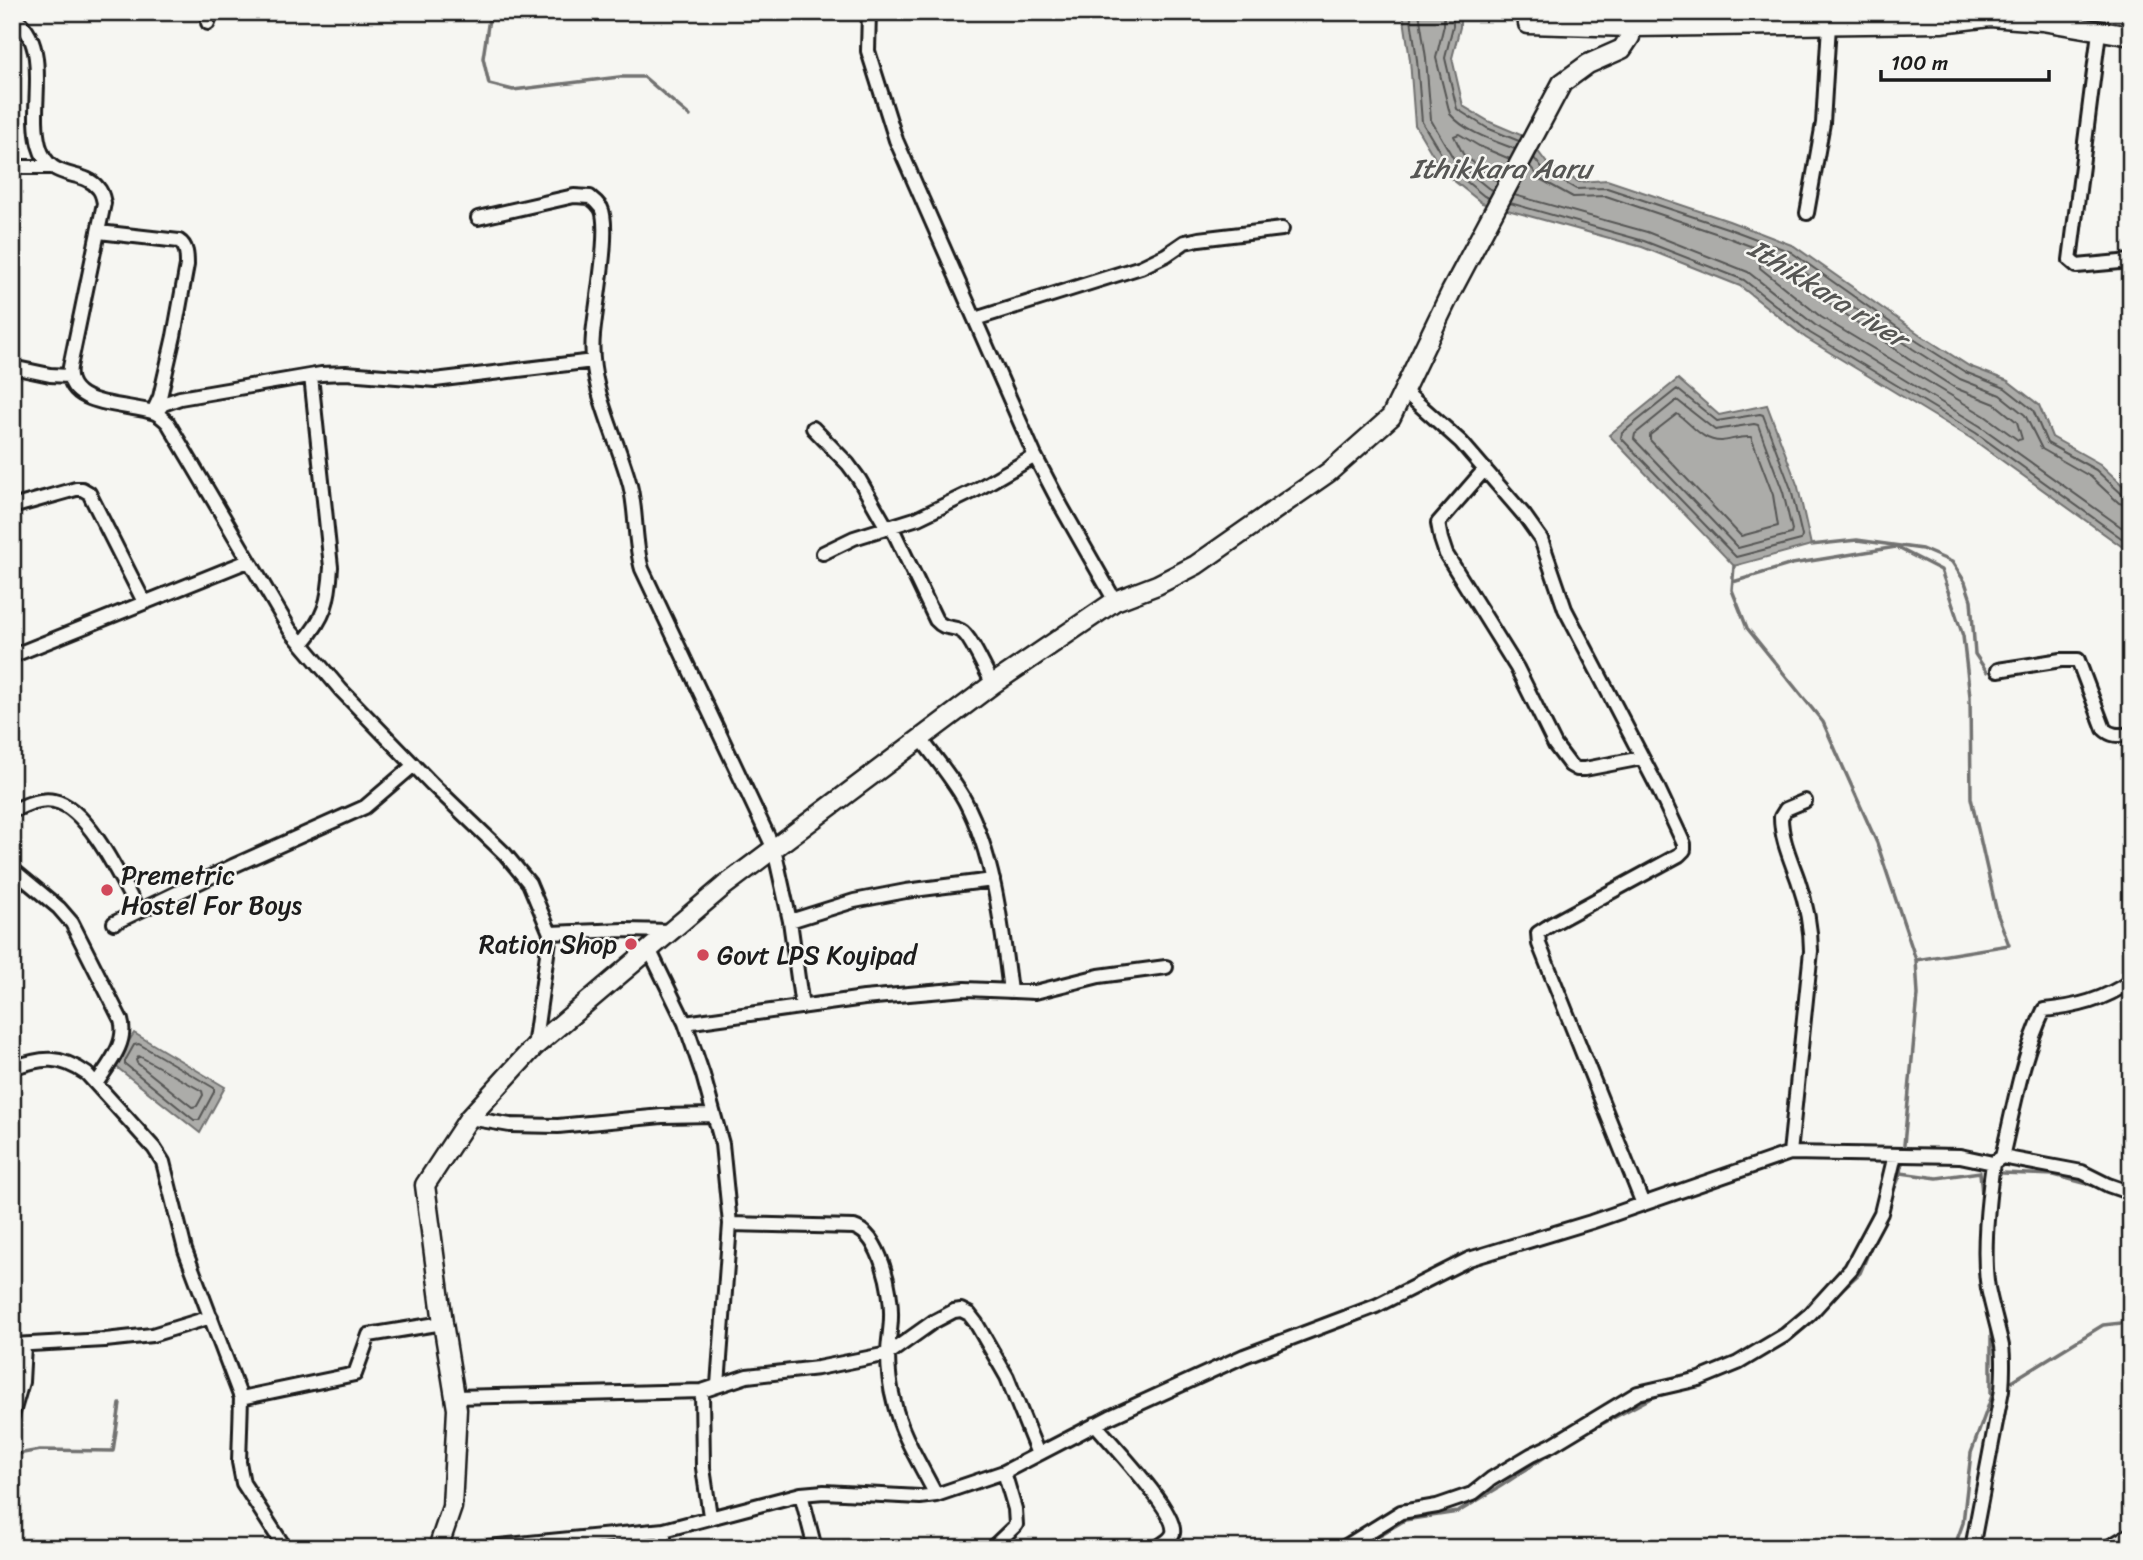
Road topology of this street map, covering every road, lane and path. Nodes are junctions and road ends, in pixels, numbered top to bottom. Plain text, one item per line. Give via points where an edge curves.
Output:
1 (869, 12) edge
2 (1527, 12) edge
3 (12, 16) edge
4 (2042, 17) edge
5 (1829, 25) junction
6 (1631, 27) junction
7 (2099, 32) junction
8 (2131, 36) edge
9 (12, 167) edge
10 (52, 167) junction
11 (1807, 214) dead end
12 (478, 218) dead end
13 (1282, 229) dead end
14 (99, 232) junction
15 (2131, 261) edge
16 (975, 319) junction
17 (593, 361) junction
18 (12, 367) edge
19 (69, 376) junction
20 (311, 376) junction
21 (1404, 391) junction
22 (154, 413) junction
23 (813, 428) dead end
24 (1035, 456) junction
25 (1485, 470) junction
26 (12, 507) edge
27 (889, 527) junction
28 (823, 553) dead end
29 (248, 561) junction
30 (1115, 601) junction
31 (145, 603) junction
32 (302, 644) junction
33 (12, 656) edge
34 (1998, 670) dead end
35 (993, 684) junction
36 (2131, 734) edge
37 (921, 739) junction
38 (1642, 758) junction
39 (414, 765) junction
40 (1805, 801) dead end
41 (12, 811) edge
42 (774, 849) junction
43 (12, 869) edge
44 (993, 880) junction
45 (138, 911) junction
46 (790, 921) junction
47 (114, 923) dead end
48 (671, 931) junction
49 (550, 933) junction
50 (649, 949) junction
51 (1166, 967) dead end
52 (2131, 981) edge
53 (1010, 991) junction
54 (802, 1007) junction
55 (685, 1023) junction
56 (534, 1046) junction
57 (12, 1068) edge
58 (96, 1084) junction
59 (713, 1115) junction
60 (469, 1118) junction
61 (1790, 1153) junction
62 (1895, 1155) junction
63 (1997, 1160) junction
64 (2131, 1192) edge
65 (1643, 1204) junction
66 (730, 1224) junction
67 (211, 1317) junction
68 (443, 1323) junction
69 (18, 1345) edge
70 (888, 1354) junction
71 (718, 1385) junction
72 (702, 1391) junction
73 (454, 1397) junction
74 (241, 1398) junction
75 (12, 1416) edge
76 (1095, 1424) junction
77 (1038, 1454) junction
78 (1004, 1472) junction
79 (801, 1494) junction
80 (936, 1495) junction
81 (710, 1516) junction
82 (664, 1530) junction
83 (2131, 1534) edge
84 (285, 1548) edge
85 (438, 1548) edge
86 (478, 1548) edge
87 (664, 1548) edge
88 (815, 1548) edge
89 (992, 1548) edge
90 (1157, 1548) edge
91 (1343, 1548) edge
92 (1972, 1548) edge
93 (2107, 1548) edge

1 - 16 street via 868,51 896,140
2 - 6 street via 1528,24
3 - 10 street via 26,29 35,49 38,139
4 - 5 street
4 - 7 street
5 - 6 street
5 - 11 street via 1823,123
6 - 21 street via 1622,48 1562,83
7 - 8 street
7 - 15 street via 2070,260 2077,266
9 - 10 street
10 - 14 street via 99,188 104,203
12 - 17 street via 574,196 590,197 601,207 604,230
13 - 16 street via 1185,242 1141,267
14 - 19 street
14 - 22 street via 179,240 187,254 174,336
16 - 24 street
17 - 20 street via 435,380 346,373
17 - 42 street via 629,485 642,569
18 - 19 street
19 - 22 street via 92,400
20 - 22 street via 180,398
20 - 32 street via 331,567 325,607 318,625
21 - 25 street
21 - 30 street via 1391,417 1329,472 1196,565
22 - 29 street via 169,423
23 - 27 street via 848,464
24 - 27 street via 976,490
24 - 30 street
25 - 38 street via 1541,539 1565,609
25 - 38 street via 1438,523 1446,554 1570,765 1585,769
26 - 31 street via 76,489 89,493
27 - 28 street
27 - 35 street via 936,620 967,636
29 - 31 street
29 - 32 street
30 - 35 street
31 - 33 street
32 - 39 street
34 - 36 street via 2078,660 2104,729 2109,734
35 - 37 street
37 - 42 street
37 - 44 street via 966,803
38 - 65 street via 1684,850 1543,929 1538,939
39 - 45 street via 365,807
39 - 49 street via 529,883
40 - 61 street via 1786,809 1781,817 1811,927
41 - 45 street via 43,800 73,809 85,820
42 - 46 street
42 - 48 street
43 - 58 street via 72,923 121,1020 122,1041
44 - 46 street via 854,901
44 - 53 street
45 - 47 street
46 - 54 street
48 - 49 street
48 - 50 street
49 - 56 street
50 - 55 street
50 - 56 street
51 - 53 street via 1099,976 1035,992
52 - 63 street via 2094,1002 2044,1010
53 - 54 street via 965,989
54 - 55 street
55 - 59 street
56 - 60 street
57 - 58 street via 50,1059 65,1062
58 - 67 street via 163,1162 185,1250
59 - 60 street via 558,1126
59 - 66 street via 722,1144
60 - 68 street via 425,1185
61 - 62 street
61 - 65 street
62 - 63 street
62 - 91 street via 1881,1213 1851,1269 1786,1335 1699,1379 1638,1393 1472,1494 1401,1512
63 - 64 street via 2082,1172
63 - 92 street via 1986,1253 2004,1371
65 - 76 street via 1469,1259 1376,1306 1244,1356
66 - 70 street via 861,1229 874,1246 890,1297
66 - 71 street
67 - 69 street via 152,1335
67 - 74 street
68 - 73 street
68 - 74 street via 369,1335 355,1374
69 - 75 street via 23,1382
70 - 71 street via 747,1376
70 - 77 street via 954,1311 969,1314 1007,1377
70 - 80 street via 901,1427
71 - 72 street
72 - 73 street
72 - 81 street via 703,1468
73 - 85 street via 452,1507
74 - 84 street via 239,1462 243,1483
76 - 77 street
76 - 90 street via 1164,1507 1174,1531
77 - 78 street
78 - 80 street
78 - 89 street via 1016,1525
79 - 80 street
79 - 81 street
79 - 88 street
81 - 82 street
82 - 86 street
82 - 87 street
83 - 93 street

